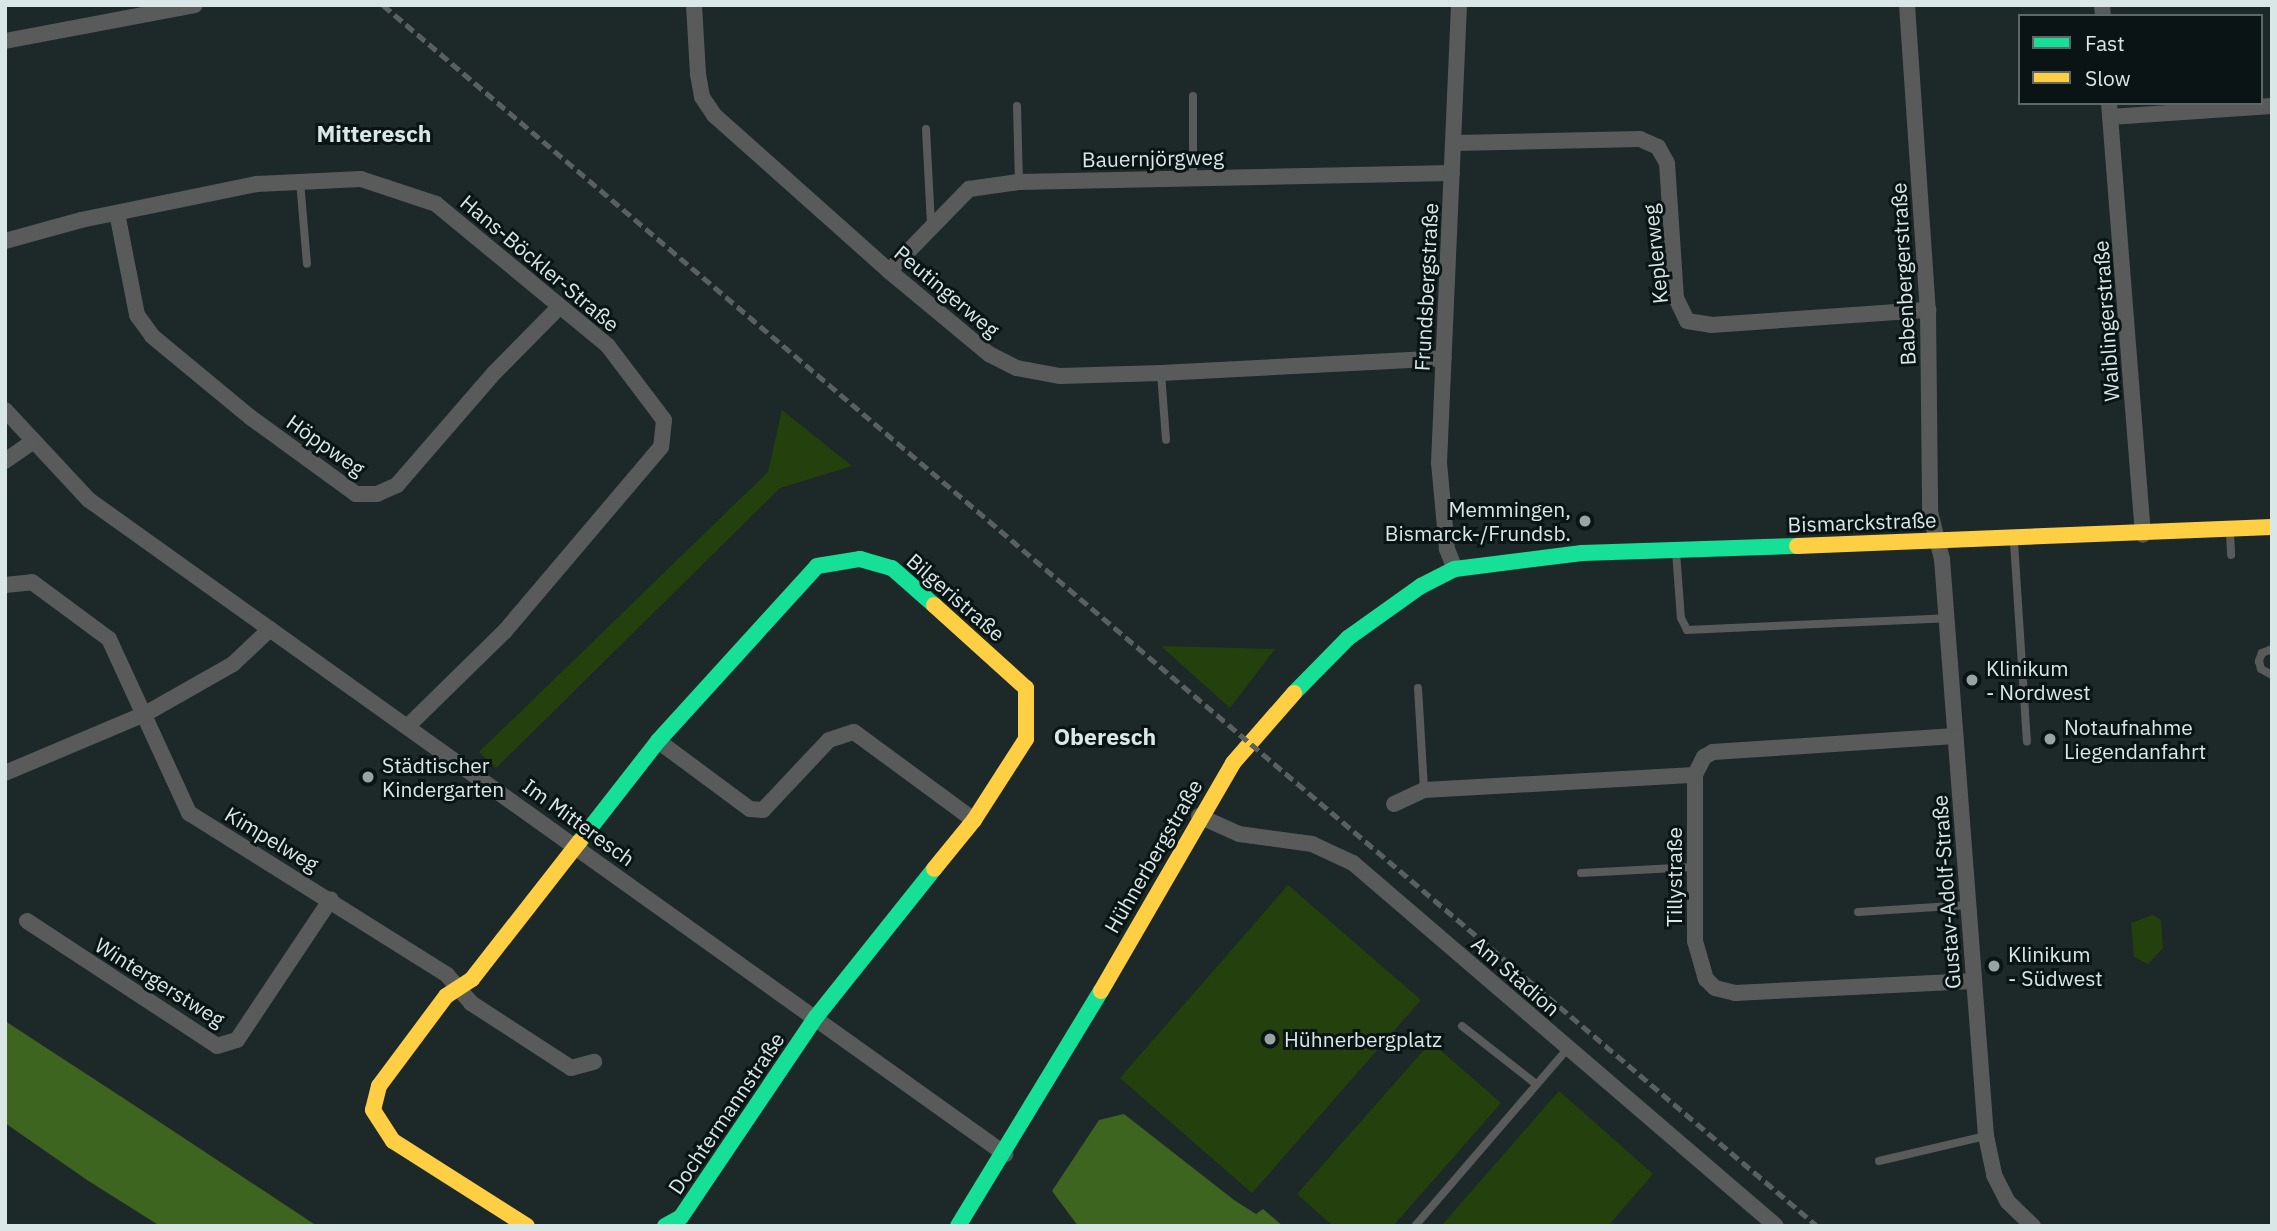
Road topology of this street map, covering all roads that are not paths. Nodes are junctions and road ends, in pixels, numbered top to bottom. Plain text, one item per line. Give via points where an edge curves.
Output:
1 (195, 5) edge
2 (694, 5) edge
3 (1459, 5) edge
4 (1907, 5) edge
5 (5, 41) edge
6 (1193, 96) dead end
7 (1017, 106) dead end
8 (2272, 106) edge
9 (2110, 110) edge
10 (926, 129) dead end
11 (1454, 143) junction
12 (1452, 173) junction
13 (1193, 179) junction
14 (300, 181) junction
15 (1019, 182) junction
16 (117, 213) junction
17 (931, 225) junction
18 (5, 241) edge
19 (307, 264) dead end
20 (889, 271) junction
21 (559, 307) junction
22 (1928, 310) junction
23 (1444, 358) junction
24 (1161, 373) junction
25 (5, 410) edge
26 (1166, 440) dead end
27 (32, 442) junction
28 (5, 461) edge
29 (2272, 527) edge
30 (2230, 530) junction
31 (2143, 535) junction
32 (2014, 539) junction
33 (1936, 541) junction
34 (1676, 549) junction
35 (2231, 555) dead end
36 (1455, 569) junction
37 (5, 585) edge
38 (1947, 618) junction
39 (270, 629) junction
40 (2272, 648) edge
41 (2272, 675) edge
42 (1418, 688) dead end
43 (145, 714) junction
44 (408, 726) junction
45 (1955, 736) junction
46 (658, 741) junction
47 (2027, 742) dead end
48 (5, 773) edge
49 (1695, 775) junction
50 (1424, 790) junction
51 (1394, 804) dead end
52 (1199, 816) junction
53 (974, 820) junction
54 (575, 844) junction
55 (1695, 867) junction
56 (1581, 873) dead end
57 (331, 899) junction
58 (1968, 905) junction
59 (1858, 912) dead end
60 (27, 921) dead end
61 (1973, 981) junction
62 (458, 988) junction
63 (816, 1017) junction
64 (1462, 1026) dead end
65 (1568, 1048) junction
66 (594, 1062) dead end
67 (1536, 1083) junction
68 (1986, 1136) junction
69 (1005, 1154) junction
70 (1879, 1161) dead end
71 (527, 1226) edge
72 (665, 1226) edge
73 (958, 1226) edge
74 (1415, 1226) edge
75 (1776, 1226) edge
76 (2033, 1226) edge

1 - 5 street
2 - 20 street, Peutingerweg via 702,97 714,115
3 - 11 street, Frundsbergstraße
4 - 22 street, Babenbergerstraße
6 - 13 lane
7 - 15 lane
8 - 9 street
9 - 31 street, Waiblingerstraße
10 - 17 lane
11 - 12 street, Frundsbergstraße
11 - 22 street, Keplerweg via 1640,139 1658,147 1667,163 1676,298 1687,321 1711,325
12 - 13 street, Bauernjörgweg
12 - 23 street, Frundsbergstraße
13 - 15 street, Bauernjörgweg
14 - 16 street, Hans-Böckler-Straße via 257,184
14 - 19 lane
14 - 21 street, Hans-Böckler-Straße via 361,180 436,204
15 - 17 street, Bauernjörgweg via 969,189
16 - 18 street, Hans-Böckler-Straße
16 - 21 street, Höppweg via 134,304 152,336 250,417 356,494 377,494 397,485 494,373
17 - 20 street, Bauernjörgweg
20 - 24 street, Peutingerweg via 989,354 1017,368 1060,376
21 - 44 street, Hans-Böckler-Straße via 608,346 664,420 661,447 505,631
22 - 33 street, Babenbergerstraße via 1930,512
23 - 24 street, Peutingerweg
23 - 36 street, Frundsbergstraße via 1440,497 1447,549
24 - 26 lane
25 - 27 street, Im Mitteresch
27 - 28 street
27 - 39 street, Im Mitteresch via 89,499
29 - 30 street, Bismarckstraße
30 - 31 street, Bismarckstraße
30 - 35 lane
31 - 32 street, Bismarckstraße
32 - 33 street, Bismarckstraße
32 - 47 lane
33 - 34 street, Bismarckstraße
33 - 38 street, Gustav-Adolf-Straße
34 - 36 street, Bismarckstraße via 1520,558
34 - 38 lane via 1681,618 1687,630
36 - 52 street, Hühnerbergstraße via 1403,597 1314,670 1233,763
37 - 43 street, Kimpelweg via 32,582 109,639
38 - 45 street, Gustav-Adolf-Straße
39 - 43 street via 233,664
39 - 44 street, Im Mitteresch
40 - 41 lane via 2262,653 2259,662
42 - 50 lane
43 - 48 street
43 - 57 street, Kimpelweg via 189,813
44 - 54 street, Im Mitteresch
45 - 49 street via 1713,752 1697,765
45 - 58 street, Gustav-Adolf-Straße
46 - 53 street via 750,809 763,810 830,740 854,732
46 - 53 street, Bilgeristraße via 817,566 860,559 892,568 1026,688 1026,738
46 - 54 street, Bilgeristraße
49 - 50 street
49 - 55 street, Tillystraße
50 - 51 street
52 - 65 street, Am Stadion via 1239,834 1312,844 1353,863
52 - 69 street, Hühnerbergstraße
53 - 63 street, Bilgeristraße
54 - 62 street via 472,979
54 - 63 street, Im Mitteresch
55 - 56 lane
55 - 61 street, Tillystraße via 1697,957 1715,988 1754,994
57 - 60 street, Wintergerstweg via 237,1040 217,1046
57 - 62 street, Kimpelweg via 447,975
58 - 59 lane
58 - 61 street, Gustav-Adolf-Straße
61 - 68 street, Gustav-Adolf-Straße
62 - 66 street, Kimpelweg via 471,1003 571,1068
62 - 71 street via 446,996 379,1086 373,1110 393,1141
63 - 69 street, Im Mitteresch
63 - 72 street, Dochtermannstraße via 681,1217
64 - 67 lane
65 - 67 lane
65 - 75 street, Am Stadion
67 - 74 lane
68 - 70 lane
68 - 76 street, Gustav-Adolf-Straße via 1998,1184 2008,1202
69 - 73 street, Hühnerbergstraße

